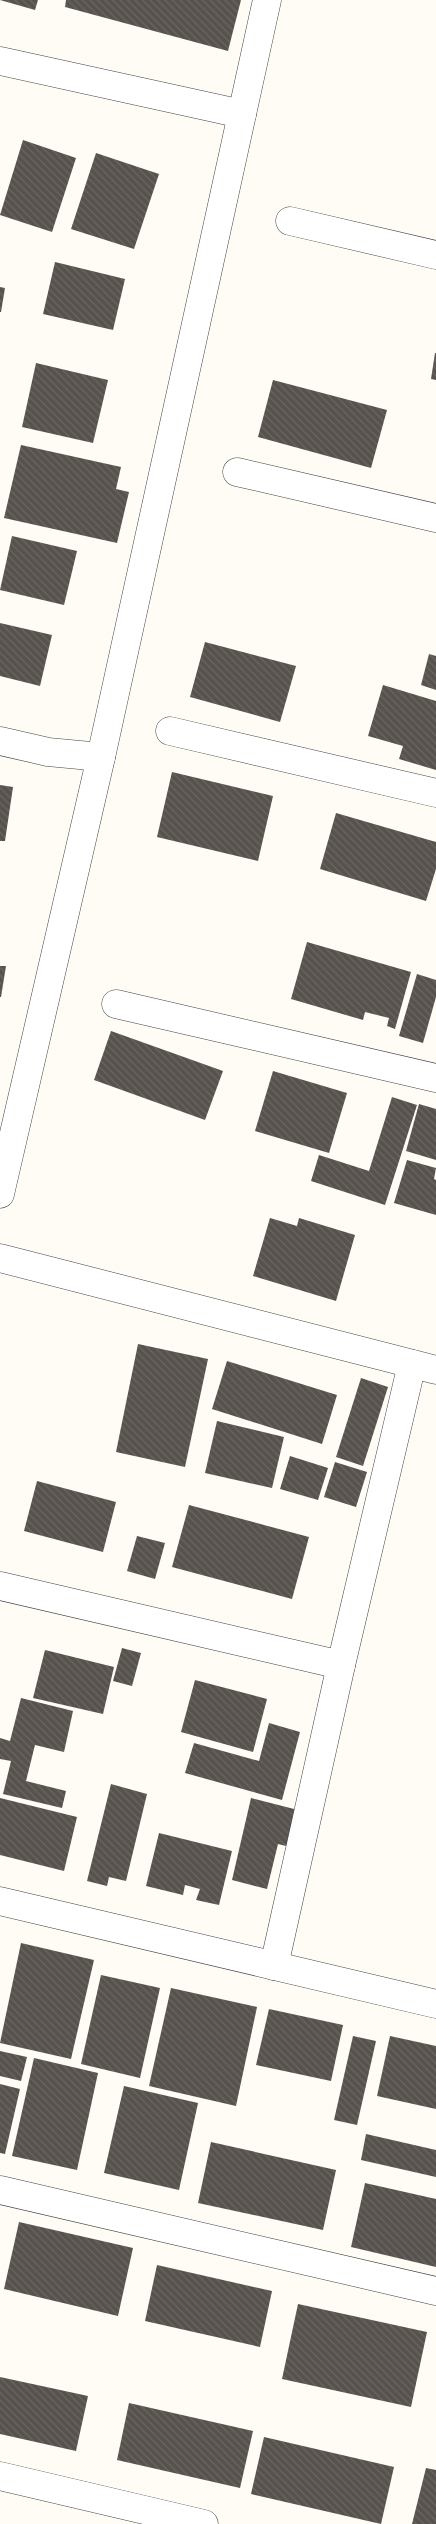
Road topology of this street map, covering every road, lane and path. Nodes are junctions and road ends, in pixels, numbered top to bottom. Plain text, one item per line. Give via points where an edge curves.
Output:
1 (267, 0) edge
2 (0, 61) edge
3 (242, 114) junction
4 (290, 222) dead end
5 (436, 255) edge
6 (237, 472) dead end
7 (436, 518) edge
8 (170, 731) dead end
9 (0, 741) edge
10 (101, 757) junction
11 (436, 793) edge
12 (116, 1004) dead end
13 (436, 1078) edge
14 (0, 1194) edge
15 (0, 1258) edge
16 (424, 1367) edge
17 (0, 1586) edge
18 (341, 1665) junction
19 (0, 1901) edge
20 (274, 1966) junction
21 (436, 2004) edge
22 (0, 2190) edge
23 (436, 2291) edge
24 (0, 2476) edge
25 (204, 2524) edge

1 - 3 street
2 - 3 street
3 - 10 street
4 - 5 street
6 - 7 street
8 - 11 street
9 - 10 street via 48,752
10 - 14 street
12 - 13 street
15 - 16 street
16 - 18 street
17 - 18 street
18 - 20 street
19 - 20 street
20 - 21 street
22 - 23 street
24 - 25 street

